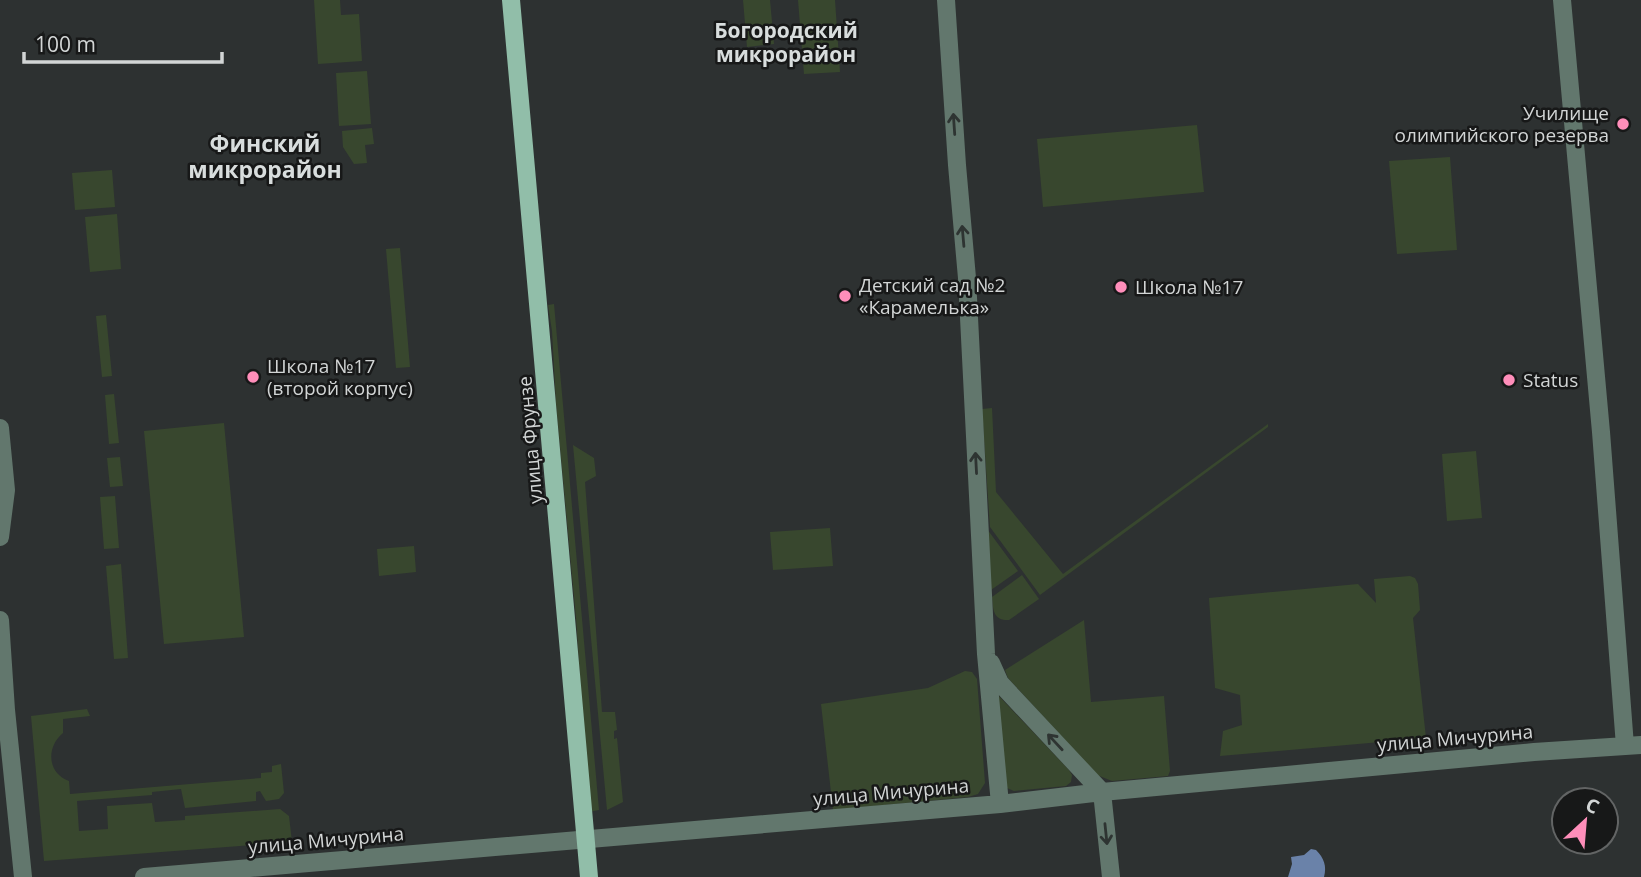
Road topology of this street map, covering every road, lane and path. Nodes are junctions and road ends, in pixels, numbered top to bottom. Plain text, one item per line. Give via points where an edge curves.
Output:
1 (511, 0) edge
2 (946, 0) edge
3 (1562, 0) edge
4 (0, 428) edge
5 (0, 537) edge
6 (0, 620) edge
7 (986, 654) junction
8 (1633, 745) edge
9 (1102, 792) junction
10 (1000, 804) junction
11 (586, 840) junction
12 (23, 877) edge
13 (144, 877) edge
14 (589, 877) edge
15 (1111, 877) edge

1 - 11 main road, улица Фрунзе
7 -> 2 street via 967,278
3 - 8 street
4 - 5 street via 6,490
6 - 12 street
9 -> 7 street via 1000,684
7 - 10 street
8 - 9 street, улица Мичурина
9 - 10 street, улица Мичурина
9 -> 15 street
10 - 11 street, улица Мичурина
11 - 13 street, улица Мичурина
11 - 14 main road, улица Фрунзе

